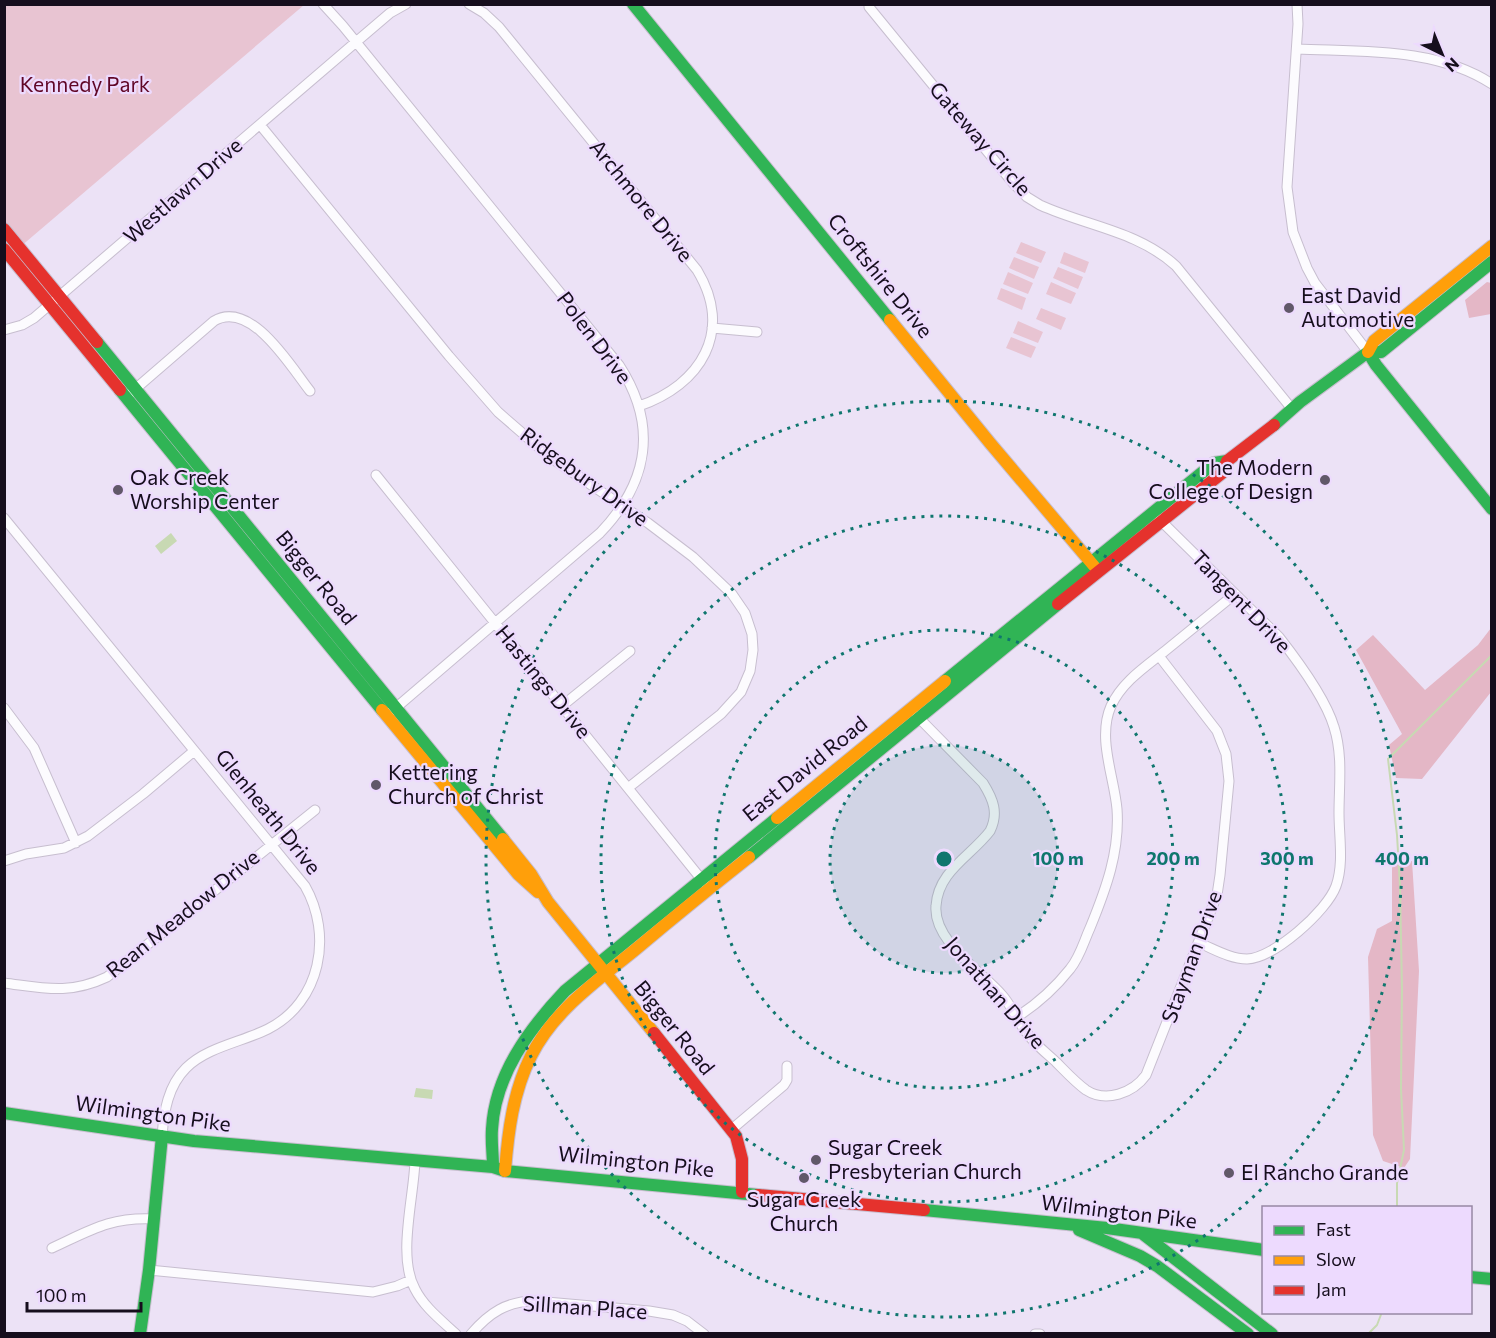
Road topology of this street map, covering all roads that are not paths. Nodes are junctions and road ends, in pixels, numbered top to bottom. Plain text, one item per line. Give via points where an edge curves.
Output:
1 (323, 4) edge
2 (406, 4) edge
3 (469, 4) edge
4 (633, 4) edge
5 (1296, 4) edge
6 (869, 7) dead end
7 (356, 42) junction
8 (1296, 49) junction
9 (1491, 84) edge
10 (261, 126) junction
11 (4, 229) edge
12 (1491, 246) edge
13 (4, 249) edge
14 (1491, 262) edge
15 (55, 301) junction
16 (712, 328) junction
17 (4, 330) edge
18 (757, 332) dead end
19 (1368, 352) junction
20 (136, 388) junction
21 (310, 391) dead end
22 (126, 397) junction
23 (639, 406) junction
24 (1292, 410) junction
25 (376, 475) dead end
26 (623, 507) junction
27 (1491, 508) edge
28 (1156, 516) junction
29 (4, 518) edge
30 (1094, 567) junction
31 (1235, 594) junction
32 (495, 623) junction
33 (630, 651) dead end
34 (1159, 656) junction
35 (562, 706) junction
36 (4, 708) edge
37 (392, 711) junction
38 (914, 713) junction
39 (194, 751) junction
40 (628, 788) junction
41 (315, 810) dead end
42 (76, 843) junction
43 (271, 844) junction
44 (4, 861) edge
45 (705, 884) junction
46 (1199, 943) junction
47 (601, 968) junction
48 (4, 983) edge
49 (1017, 1017) junction
50 (787, 1066) dead end
51 (1130, 1090) joint
52 (4, 1113) edge
53 (732, 1129) junction
54 (162, 1136) junction
55 (415, 1160) junction
56 (499, 1169) junction
57 (742, 1192) junction
58 (154, 1219) junction
59 (1066, 1224) junction
60 (1143, 1233) junction
61 (52, 1248) dead end
62 (1262, 1250) edge
63 (1169, 1254) junction
64 (1159, 1267) junction
65 (149, 1270) junction
66 (1472, 1276) edge
67 (1491, 1279) edge
68 (411, 1280) junction
69 (1247, 1314) junction
70 (1243, 1330) edge
71 (140, 1334) edge
72 (456, 1334) edge
73 (471, 1334) edge
74 (704, 1334) edge
75 (1035, 1334) edge
76 (1040, 1334) edge
77 (1272, 1334) edge

1 - 7 street, Polen Drive
2 - 7 street
3 - 16 street, Archmore Drive via 499,27 697,270 707,289
4 - 30 street, Croftshire Drive
5 - 8 street
6 - 24 street, Gateway Circle via 1027,197 1142,242 1165,256
7 - 10 street, Westlawn Drive
7 - 23 street, Polen Drive via 619,365
8 - 9 street via 1439,60
8 - 19 street via 1287,187 1293,232 1314,283
10 - 15 street, Westlawn Drive
10 - 26 street, Ridgebury Drive via 498,412 551,458
11 - 15 street, Bigger Road
12 - 19 street, East David Road via 1374,341
13 - 15 street, Bigger Road
14 - 19 street, East David Road via 1381,352
15 - 17 street, Westlawn Drive via 22,325
15 - 20 street, Bigger Road
15 - 22 street, Bigger Road
16 - 18 street
16 - 23 street, Archmore Drive via 702,359 687,379 668,394
19 - 24 street, East David Road
19 - 27 street
20 - 21 street via 214,321 230,316 246,320 260,330
20 - 22 street
20 - 37 street, Bigger Road
22 - 37 street, Bigger Road
23 - 26 street, Polen Drive via 643,432 640,467
24 - 28 street, East David Road via 1227,461 1222,473
25 - 32 street, Hastings Drive
26 - 32 street, Polen Drive via 600,533
26 - 40 street, Ridgebury Drive via 693,557 732,594 749,623 753,650 750,671 736,699
28 - 30 street, East David Road
28 - 31 street, Tangent Drive
29 - 39 street, Glenheath Drive
30 - 38 street, East David Road
31 - 34 street
31 - 46 street, Tangent Drive via 1291,652 1334,725 1339,759 1340,866 1335,889 1327,902 1309,922 1268,954 1238,958
32 - 35 street, Hastings Drive
32 - 37 street, Polen Drive
33 - 35 street
34 - 46 street, Stayman Drive via 1217,731 1229,770 1221,875
34 - 49 street via 1124,686 1108,716 1106,742 1117,813 1116,847 1107,887 1071,968 1043,998
35 - 40 street, Hastings Drive
36 - 42 street via 34,748
37 - 47 street, Bigger Road via 518,874 546,900
38 - 45 street, East David Road
38 - 49 street, Jonathan Drive via 984,783 990,794 994,824 951,870 939,888 935,909 939,925 954,947 1001,993
39 - 42 street via 97,831
39 - 43 street, Glenheath Drive
40 - 45 street, Hastings Drive
41 - 43 street, Rean Meadow Drive
42 - 44 street
43 - 48 street, Rean Meadow Drive via 107,977 65,989
43 - 54 street, Glenheath Drive via 305,886 315,907 320,941 316,971 304,996 279,1022 204,1054 178,1076 170,1094
45 - 47 street, East David Road
46 - 51 street, Stayman Drive via 1146,1075
47 - 53 street, Bigger Road
47 - 56 street, East David Road via 550,1006 524,1040 506,1073 492,1128
49 - 51 street, Jonathan Drive via 1030,1038 1086,1090 1119,1095
50 - 53 street via 784,1085
52 - 54 street, Wilmington Pike
53 - 57 street, Bigger Road via 742,1150
54 - 55 street, Wilmington Pike
54 - 58 street, Glenheath Drive
55 - 56 street, Wilmington Pike
55 - 68 street via 406,1253
56 - 57 street, Wilmington Pike
57 - 59 street, Wilmington Pike
58 - 61 street via 113,1221
58 - 65 street, Glenheath Drive
59 - 60 street, Wilmington Pike
59 - 64 street
60 - 62 street, Wilmington Pike
60 - 63 street
63 - 64 street
63 - 69 street
64 - 70 street
65 - 68 street via 374,1292
65 - 71 street, Glenheath Drive
66 - 67 street
68 - 72 street via 426,1306
69 - 70 street
69 - 77 street
73 - 74 street, Sillman Place via 505,1305 536,1300 673,1315
75 - 76 street

